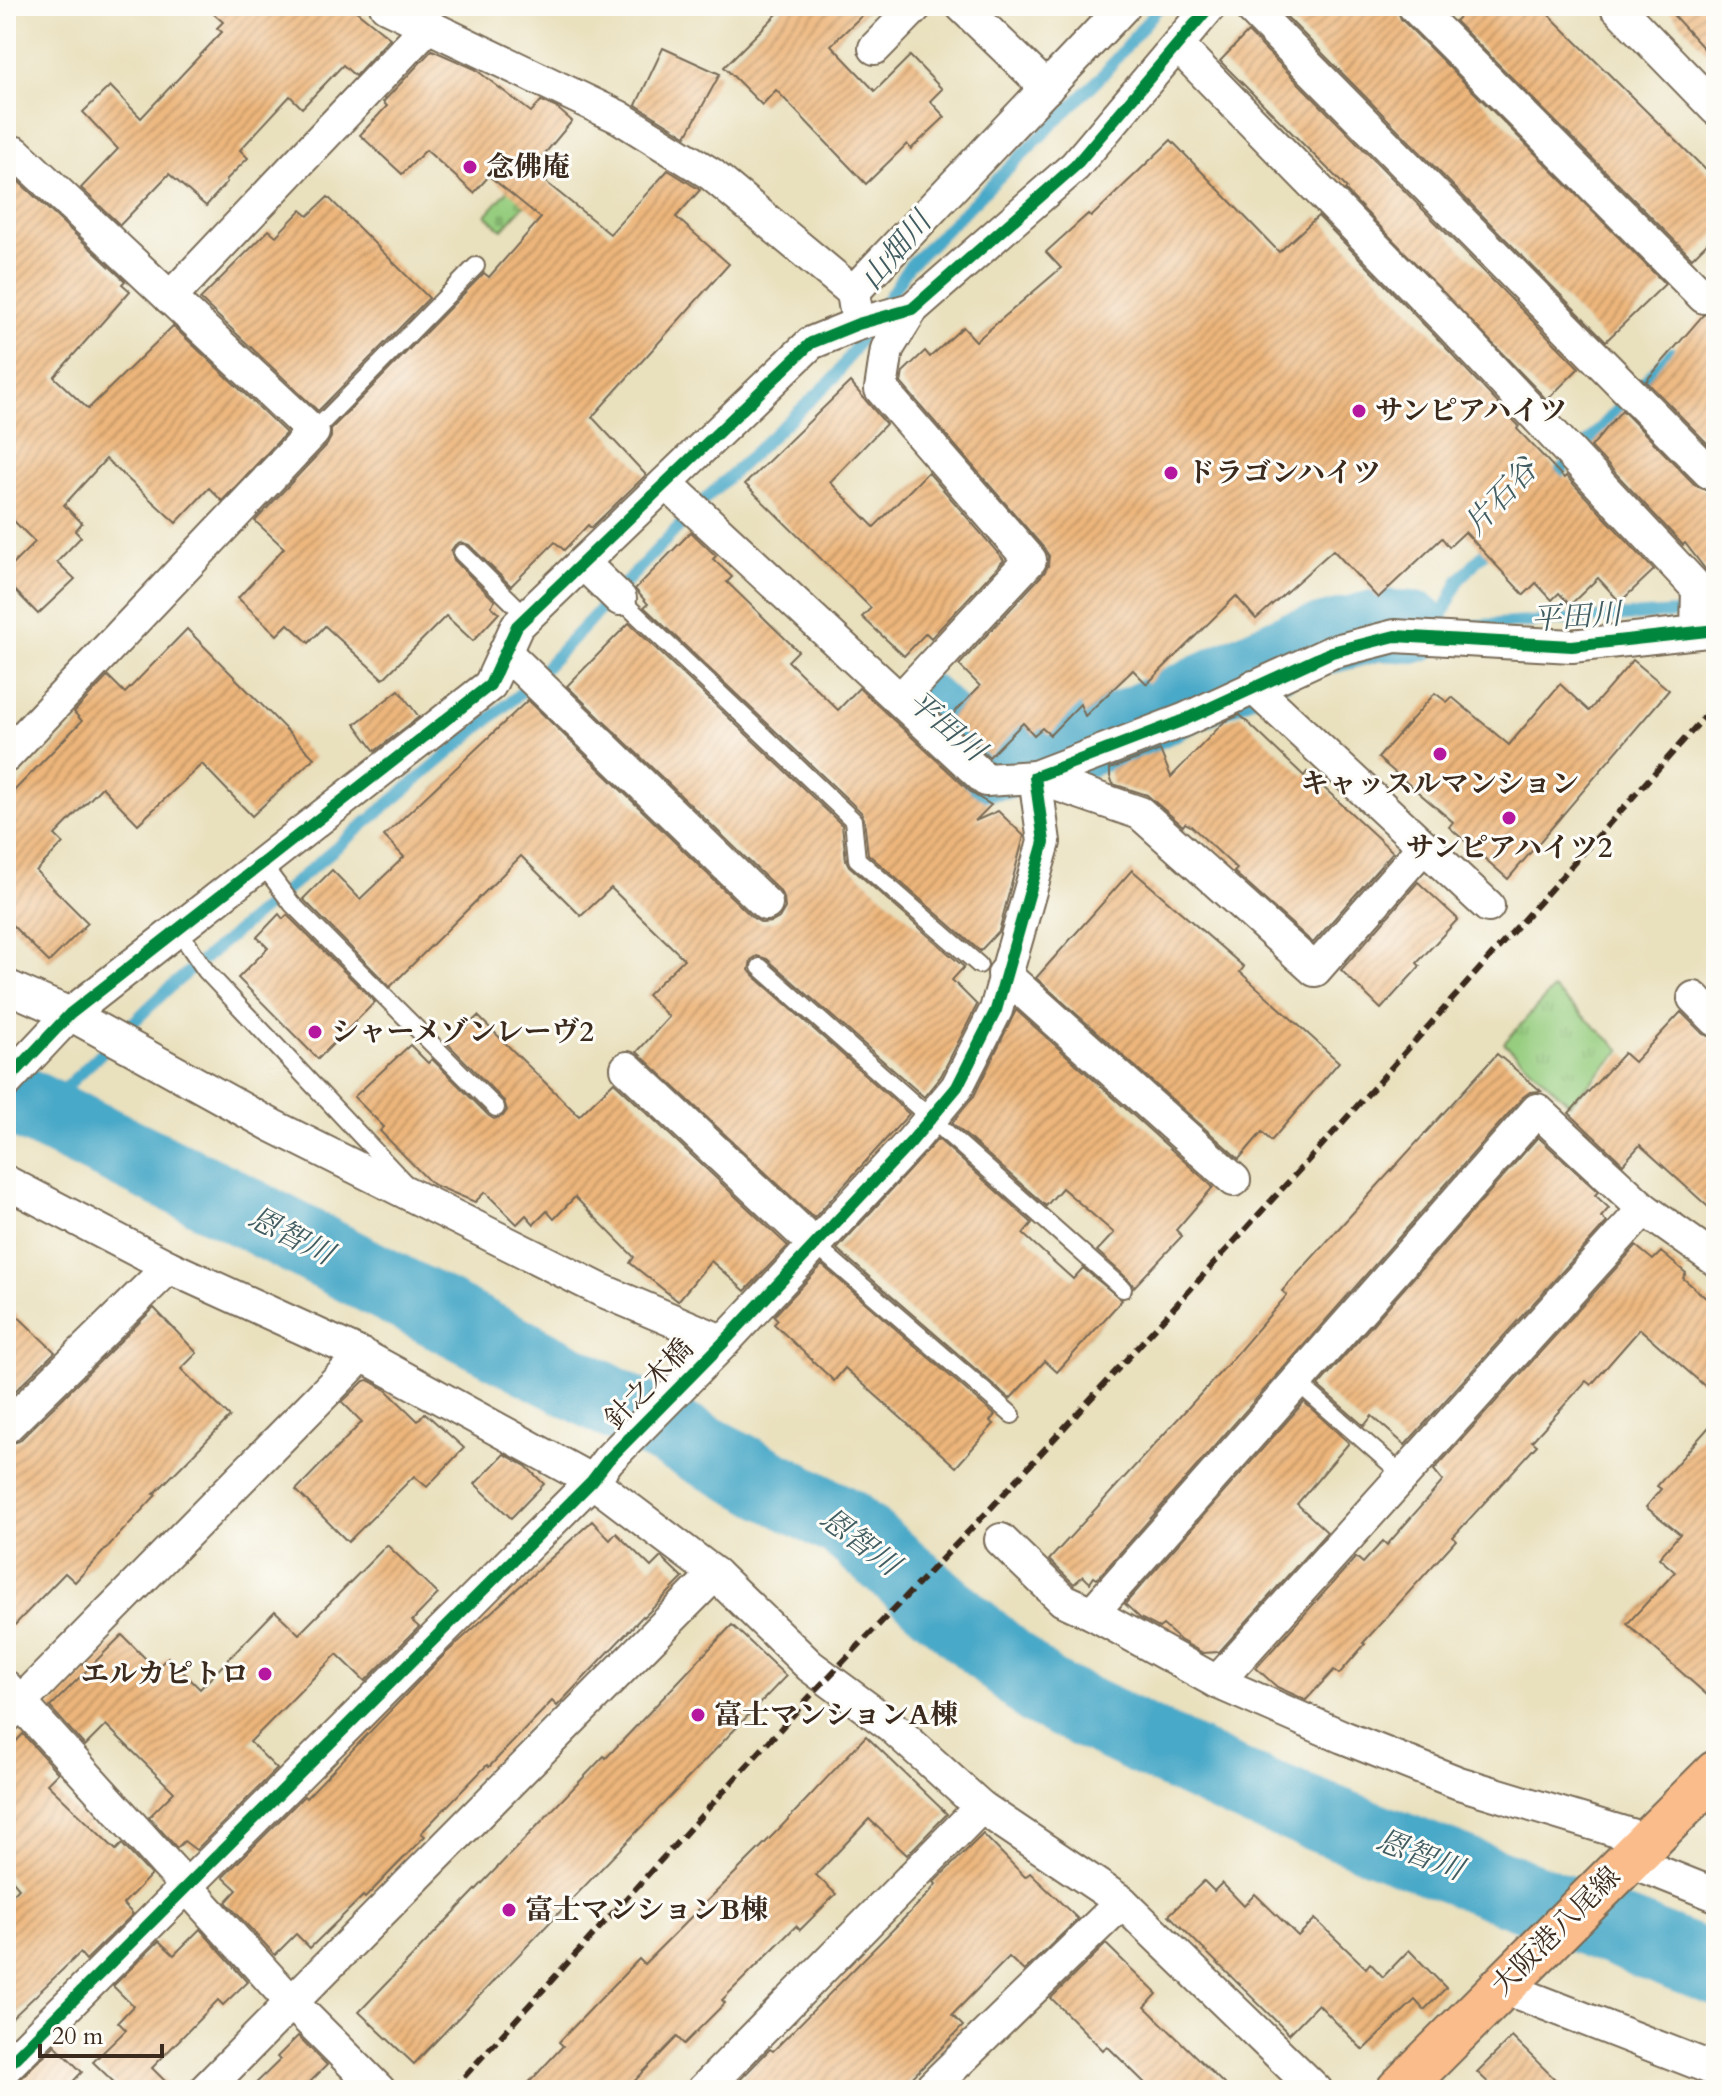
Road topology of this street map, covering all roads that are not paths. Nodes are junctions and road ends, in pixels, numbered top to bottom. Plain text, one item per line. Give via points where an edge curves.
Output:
1 (386, 6) edge
2 (916, 6) edge
3 (962, 6) edge
4 (1124, 6) edge
5 (1210, 6) edge
6 (1249, 6) edge
7 (1414, 6) edge
8 (1616, 6) edge
9 (428, 26) junction
10 (1178, 46) junction
11 (875, 48) dead end
12 (1047, 88) junction
13 (1716, 109) edge
14 (6, 163) edge
15 (476, 266) dead end
16 (853, 292) junction
17 (1704, 297) dead end
18 (170, 298) junction
19 (880, 318) junction
20 (313, 432) junction
21 (1716, 465) edge
22 (684, 500) junction
23 (462, 553) dead end
24 (603, 582) junction
25 (527, 617) junction
26 (1707, 631) edge
27 (522, 669) junction
28 (1253, 687) junction
29 (901, 699) junction
30 (6, 756) edge
31 (1035, 777) junction
32 (1424, 846) junction
33 (269, 874) junction
34 (766, 904) dead end
35 (1488, 906) dead end
36 (184, 940) junction
37 (760, 967) dead end
38 (992, 969) junction
39 (6, 986) edge
40 (64, 1022) junction
41 (627, 1068) dead end
42 (6, 1082) edge
43 (496, 1108) dead end
44 (931, 1118) junction
45 (1234, 1180) dead end
46 (6, 1182) edge
47 (422, 1200) junction
48 (1644, 1209) junction
49 (814, 1244) junction
50 (1715, 1257) edge
51 (169, 1267) junction
52 (1123, 1289) dead end
53 (724, 1342) junction
54 (362, 1355) junction
55 (1297, 1382) junction
56 (1012, 1415) dead end
57 (6, 1427) edge
58 (600, 1470) junction
59 (1403, 1475) junction
60 (1001, 1540) dead end
61 (715, 1574) junction
62 (1092, 1613) junction
63 (1217, 1682) junction
64 (11, 1702) edge
65 (1716, 1773) edge
66 (981, 1807) junction
67 (1637, 1850) junction
68 (185, 1886) junction
69 (1716, 1895) edge
70 (1122, 1902) junction
71 (1500, 1986) junction
72 (292, 2003) junction
73 (6, 2067) edge
74 (1716, 2070) edge
75 (205, 2090) edge
76 (379, 2090) edge
77 (703, 2090) edge
78 (929, 2090) edge
79 (1316, 2090) edge
80 (1399, 2090) edge

1 - 9 street
2 - 11 street
3 - 12 street
4 - 12 street
5 - 10 street
6 - 21 street via 1709,472
7 - 17 street
8 - 13 street
9 - 16 street via 619,117 711,174
9 - 18 street
10 - 19 street via 1075,166
10 - 26 street via 1449,323 1698,589
12 - 16 street
14 - 18 street via 16,153
15 - 20 lane
16 - 19 street
18 - 20 street
19 - 22 street via 811,343
19 - 29 street via 887,349 881,389 1030,560
20 - 30 street
22 - 24 street
22 - 29 street
23 - 25 lane
24 - 25 street
24 - 38 lane via 853,820 857,859
25 - 27 street via 517,626
26 - 28 street via 1572,646 1395,636 1332,652
27 - 33 street via 490,685
27 - 34 street
28 - 31 street via 1184,720
28 - 32 street
29 - 31 street via 986,780
31 - 32 street via 1140,813 1315,970
31 - 38 street, 針之木橋 via 1044,842
32 - 35 street
33 - 36 street
33 - 43 lane via 292,904
36 - 40 street
36 - 47 lane via 206,971
37 - 44 lane
38 - 44 street, 針之木橋 via 996,1010 957,1087
38 - 45 street
39 - 40 street
40 - 42 street
40 - 47 street via 112,1038
41 - 49 street
44 - 49 street, 針之木橋
44 - 52 lane
46 - 51 street
47 - 53 street via 601,1290
48 - 50 street
48 - 55 street via 1537,1110
48 - 59 street
49 - 53 street, 針之木橋
49 - 56 lane
51 - 54 street
51 - 57 street
53 - 58 street, 針之木橋
54 - 58 street
54 - 64 street
55 - 59 lane
55 - 62 street
58 - 61 street
58 - 68 street, 針之木橋
59 - 63 street
60 - 62 street via 1063,1600
61 - 66 street via 810,1666 890,1725
61 - 72 street
62 - 63 street
63 - 67 street via 1343,1737
64 - 68 street
65 - 67 main road, 大阪港八尾線
66 - 70 street
66 - 77 street
67 - 69 street
67 - 71 main road, 大阪港八尾線
68 - 72 street
68 - 73 street, 針之木橋
70 - 78 street
70 - 79 street
71 - 74 street
71 - 80 main road, 大阪港八尾線
72 - 75 street
72 - 76 street

